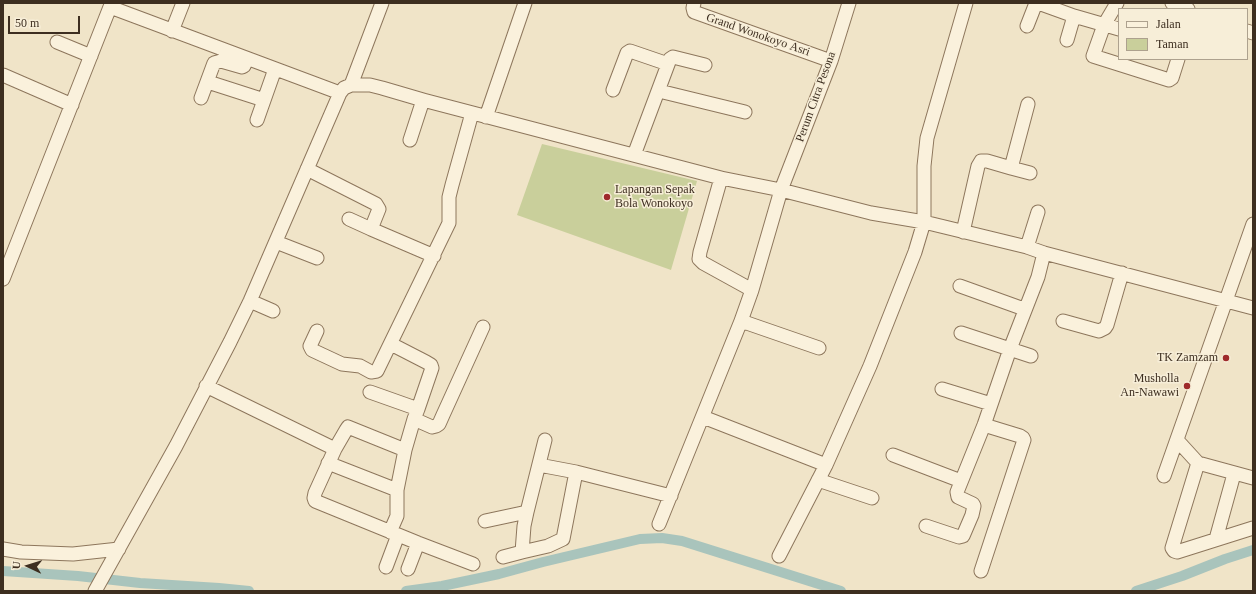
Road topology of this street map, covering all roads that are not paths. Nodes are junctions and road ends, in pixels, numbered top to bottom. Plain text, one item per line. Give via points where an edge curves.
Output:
1 (183, 3) edge
2 (382, 3) edge
3 (525, 3) edge
4 (694, 3) edge
5 (850, 3) edge
6 (966, 3) edge
7 (1037, 3) edge
8 (1117, 3) edge
9 (1172, 3) edge
10 (111, 5) edge
11 (1185, 8) edge
12 (1074, 16) junction
13 (1104, 25) junction
14 (1027, 26) dead end
15 (1118, 30) edge
16 (172, 31) junction
17 (1067, 40) dead end
18 (57, 42) dead end
19 (91, 56) junction
20 (247, 59) junction
21 (1178, 60) edge
22 (831, 61) junction
23 (668, 64) junction
24 (705, 65) dead end
25 (275, 69) junction
26 (3, 75) edge
27 (208, 82) junction
28 (351, 85) junction
29 (613, 90) dead end
30 (659, 91) junction
31 (340, 93) junction
32 (201, 98) dead end
33 (264, 100) junction
34 (423, 100) junction
35 (1028, 104) dead end
36 (72, 105) junction
37 (745, 112) dead end
38 (472, 113) junction
39 (486, 117) junction
40 (257, 120) dead end
41 (410, 140) dead end
42 (634, 155) junction
43 (1011, 168) junction
44 (307, 169) junction
45 (1030, 173) dead end
46 (721, 178) junction
47 (781, 190) junction
48 (1038, 212) dead end
49 (349, 219) dead end
50 (924, 222) junction
51 (1253, 224) edge
52 (371, 228) junction
53 (962, 232) junction
54 (276, 242) junction
55 (1027, 247) junction
56 (1044, 253) junction
57 (434, 256) junction
58 (317, 258) dead end
59 (4, 272) edge
60 (1122, 273) junction
61 (960, 286) dead end
62 (752, 290) junction
63 (250, 301) junction
64 (1226, 301) junction
65 (1253, 308) edge
66 (1024, 309) junction
67 (273, 311) dead end
68 (741, 321) junction
69 (1063, 322) dead end
70 (483, 327) dead end
71 (317, 331) dead end
72 (961, 333) dead end
73 (390, 347) junction
74 (819, 348) dead end
75 (1010, 349) junction
76 (1031, 356) dead end
77 (206, 386) junction
78 (942, 388) dead end
79 (370, 392) dead end
80 (991, 404) junction
81 (416, 414) junction
82 (703, 417) junction
83 (984, 425) junction
84 (545, 440) dead end
85 (1177, 440) junction
86 (335, 449) junction
87 (405, 450) junction
88 (893, 455) dead end
89 (328, 463) junction
90 (1198, 463) junction
91 (539, 465) junction
92 (826, 465) junction
93 (576, 472) junction
94 (1234, 474) junction
95 (1164, 476) dead end
96 (1253, 478) edge
97 (818, 480) junction
98 (961, 482) junction
99 (397, 490) junction
100 (671, 496) junction
101 (872, 498) dead end
102 (526, 512) junction
103 (484, 521) dead end
104 (659, 524) dead end
105 (926, 526) dead end
106 (1253, 528) edge
107 (394, 533) junction
108 (1216, 539) junction
109 (418, 543) junction
110 (3, 550) edge
111 (522, 552) junction
112 (116, 553) junction
113 (779, 556) dead end
114 (503, 557) dead end
115 (473, 564) dead end
116 (386, 567) dead end
117 (408, 569) dead end
118 (981, 572) dead end
119 (98, 586) edge

1 - 16 street
2 - 28 street
3 - 39 street
4 - 22 street, Grand Wonokoyo Asri via 694,12
5 - 22 street, Perum Citra Pesona
6 - 50 street via 927,138
7 - 12 street
7 - 14 street
8 - 13 street
9 - 11 street
10 - 16 street
10 - 19 street
12 - 13 street
12 - 17 street
13 - 15 street
13 - 21 street via 1093,56 1169,80
16 - 20 street
18 - 19 street
19 - 36 street
20 - 25 street
20 - 27 street via 244,66 221,61 214,63
22 - 47 street, Perum Citra Pesona
23 - 24 street via 672,58
23 - 29 street via 630,51 626,53
23 - 30 street
25 - 31 street
25 - 33 street
26 - 36 street
27 - 32 street
27 - 33 street
28 - 31 street
28 - 34 street via 370,85
30 - 37 street
30 - 42 street
31 - 44 street
33 - 40 street
34 - 38 street
34 - 41 street
35 - 43 street
36 - 59 street
38 - 39 street
38 - 57 street via 449,197 450,223
39 - 42 street
42 - 46 street
43 - 45 street
43 - 53 street via 981,161
44 - 52 street via 376,204 379,209
44 - 54 street
46 - 47 street
46 - 62 street via 699,259
47 - 50 street via 871,213
47 - 62 street, Perum Citra Pesona
48 - 55 street
49 - 52 street
50 - 53 street
50 - 92 street via 915,252 870,366
51 - 64 street
52 - 57 street
53 - 55 street
54 - 58 street
54 - 63 street
55 - 56 street
56 - 60 street
56 - 66 street via 1038,277
57 - 73 street
60 - 64 street
60 - 69 street via 1104,328 1099,331
61 - 66 street
62 - 68 street, Perum Citra Pesona
63 - 67 street
63 - 77 street
64 - 65 street
64 - 85 street
66 - 75 street
68 - 74 street
68 - 82 street, Perum Citra Pesona
70 - 81 street via 439,424 432,426
71 - 73 street via 310,348 342,364 360,366 374,373
72 - 75 street
73 - 81 street via 431,365
75 - 76 street
75 - 80 street
77 - 86 street
77 - 112 street via 176,446
78 - 80 street
79 - 81 street
80 - 83 street
81 - 87 street
82 - 92 street
82 - 100 street, Perum Citra Pesona
83 - 98 street
83 - 118 street via 1020,436 1024,440
84 - 91 street
85 - 90 street
85 - 95 street
86 - 87 street via 348,427 351,427
86 - 89 street
87 - 99 street
88 - 98 street
89 - 99 street
89 - 107 street via 315,493 316,501
90 - 94 street
90 - 108 street via 1172,548 1177,552
91 - 93 street
91 - 102 street
92 - 97 street
93 - 100 street
93 - 111 street via 563,539 548,546
94 - 96 street
94 - 108 street
97 - 101 street
97 - 113 street
98 - 105 street via 957,495 974,506 964,536 955,536
99 - 107 street
100 - 104 street, Perum Citra Pesona
102 - 103 street
102 - 111 street
106 - 108 street
107 - 109 street
107 - 116 street
109 - 115 street
109 - 117 street
110 - 112 street via 73,554
111 - 114 street
112 - 119 street

